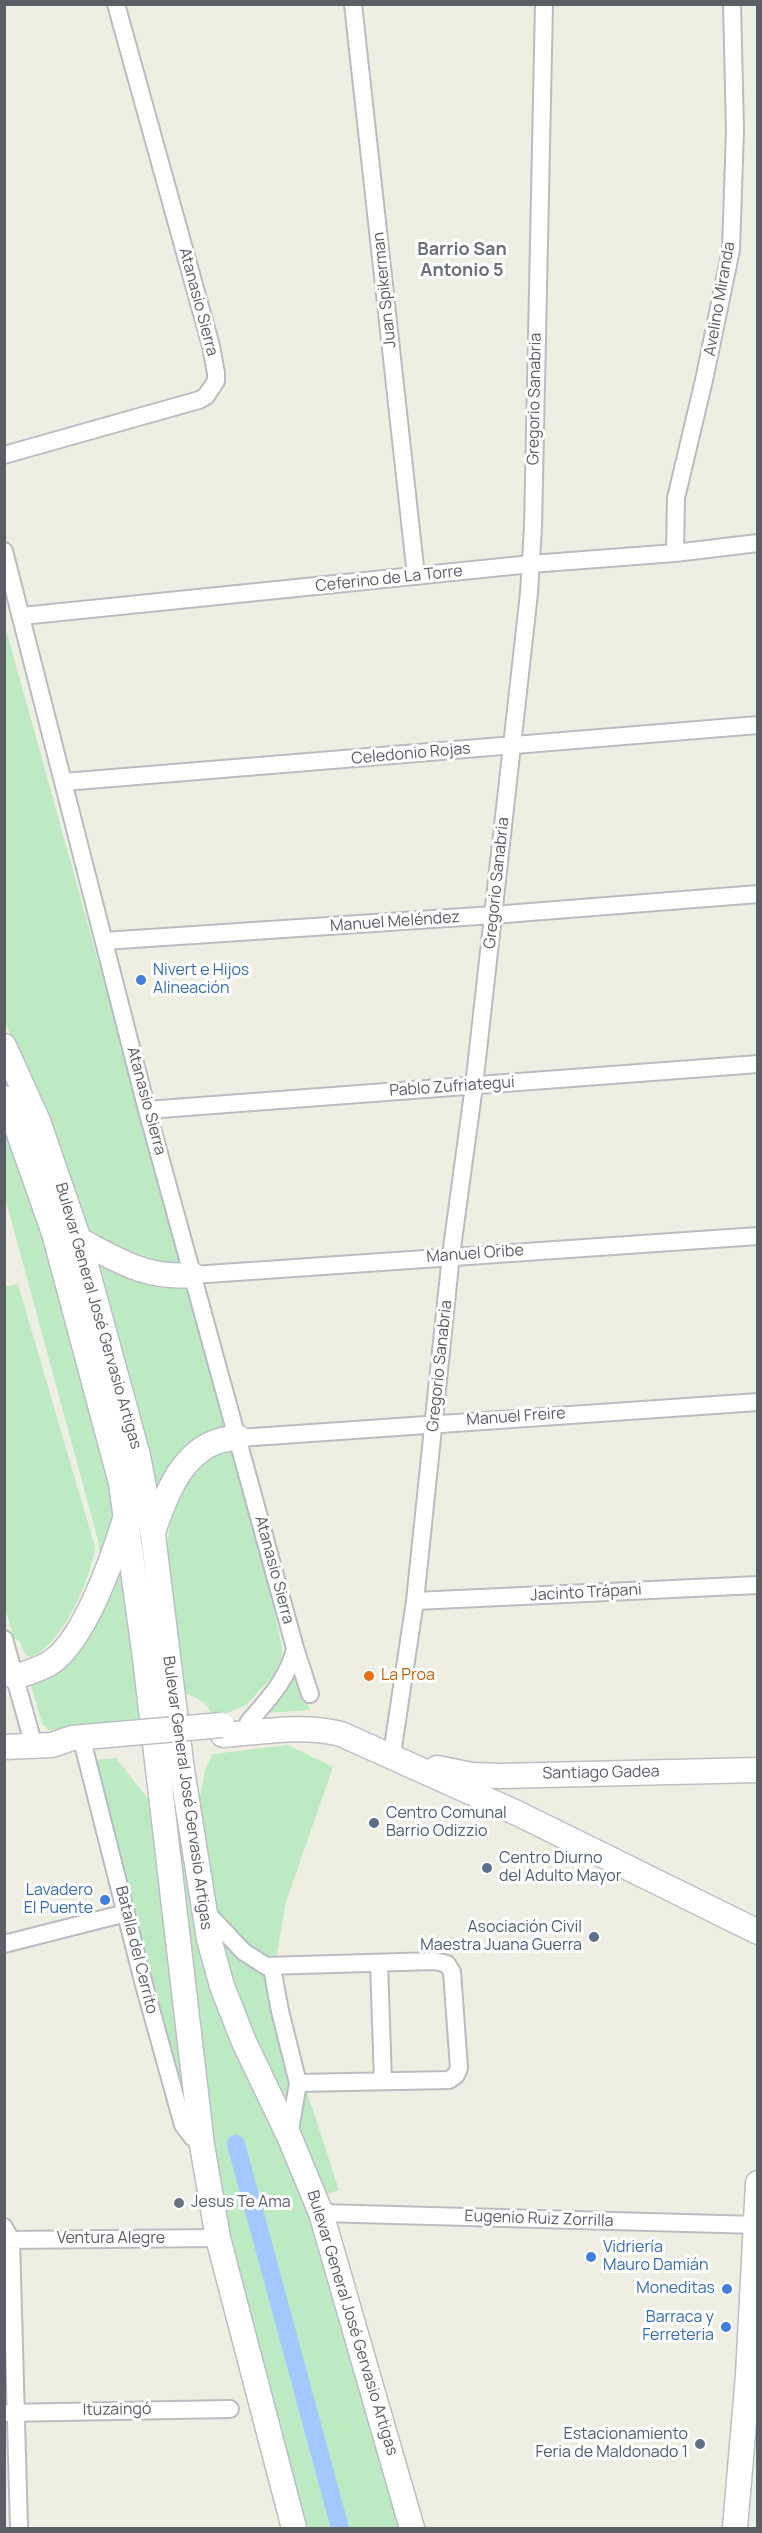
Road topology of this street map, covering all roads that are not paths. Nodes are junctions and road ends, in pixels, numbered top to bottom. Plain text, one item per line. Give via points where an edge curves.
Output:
1 (116, 4) edge
2 (353, 4) edge
3 (544, 4) edge
4 (732, 4) edge
5 (4, 455) edge
6 (758, 543) edge
7 (4, 551) edge
8 (675, 553) junction
9 (531, 564) junction
10 (416, 576) junction
11 (22, 616) junction
12 (758, 725) edge
13 (513, 745) junction
14 (64, 782) junction
15 (758, 894) edge
16 (493, 915) junction
17 (104, 941) junction
18 (4, 1046) edge
19 (758, 1064) edge
20 (474, 1086) junction
21 (4, 1098) edge
22 (147, 1110) junction
23 (758, 1236) edge
24 (79, 1240) junction
25 (451, 1255) junction
26 (193, 1275) junction
27 (758, 1402) edge
28 (434, 1423) junction
29 (239, 1438) junction
30 (126, 1517) junction
31 (153, 1535) junction
32 (758, 1585) edge
33 (415, 1601) junction
34 (4, 1639) edge
35 (295, 1648) junction
36 (15, 1677) junction
37 (310, 1694) dead end
38 (248, 1723) junction
39 (223, 1730) junction
40 (109, 1740) junction
41 (43, 1745) junction
42 (4, 1747) edge
43 (84, 1748) junction
44 (390, 1752) junction
45 (758, 1770) edge
46 (203, 1909) junction
47 (126, 1913) junction
48 (758, 1932) edge
49 (4, 1944) edge
50 (378, 1963) junction
51 (272, 1968) junction
52 (383, 2081) junction
53 (298, 2084) junction
54 (289, 2136) junction
55 (202, 2145) junction
56 (758, 2182) edge
57 (321, 2213) junction
58 (757, 2225) edge
59 (7, 2236) edge
60 (218, 2238) junction
61 (753, 2375) edge
62 (230, 2409) dead end
63 (11, 2412) edge
64 (19, 2529) edge
65 (294, 2529) edge
66 (412, 2529) edge
67 (735, 2529) edge

1 - 5 street, Atanasio Sierra via 211,346 216,381 206,396 189,404
2 - 10 street, Juan Spikerman
3 - 9 street, Gregorio Sanabria
4 - 8 street, Avelino Miranda via 735,130 731,250 676,498
6 - 8 street, Ceferino de La Torre
7 - 11 street, Atanasio Sierra
8 - 9 street, Ceferino de La Torre
9 - 10 street, Ceferino de La Torre
9 - 13 street, Gregorio Sanabria
10 - 11 street, Ceferino de La Torre
11 - 14 street, Atanasio Sierra
12 - 13 street, Celedonio Rojas
13 - 14 street, Celedonio Rojas
13 - 16 street, Gregorio Sanabria
14 - 17 street, Atanasio Sierra
15 - 16 street, Manuel Meléndez
16 - 17 street, Manuel Meléndez
16 - 20 street, Gregorio Sanabria
17 - 22 street, Atanasio Sierra
18 - 24 main road, Bulevar General José Gervasio Artigas via 38,1121
19 - 20 street, Pablo Zufriategui
20 - 22 street, Pablo Zufriategui
20 - 25 street, Gregorio Sanabria
21 - 30 main road, Bulevar General José Gervasio Artigas via 54,1233 121,1483
22 - 26 street, Atanasio Sierra
23 - 25 street, Manuel Oribe
24 - 26 main road via 144,1272
24 - 31 main road, Bulevar General José Gervasio Artigas via 138,1456
25 - 26 street, Manuel Oribe
25 - 28 street, Gregorio Sanabria
26 - 29 street, Atanasio Sierra
27 - 28 street, Manuel Freire
28 - 29 street, Manuel Freire
28 - 33 street, Gregorio Sanabria
29 - 31 main road via 213,1442 184,1464 164,1500
29 - 35 street, Atanasio Sierra
30 - 36 main road via 94,1600 66,1649 52,1662
30 - 55 main road, Bulevar General José Gervasio Artigas
31 - 46 main road, Bulevar General José Gervasio Artigas
32 - 33 street, Jacinto Trápani
33 - 44 street, Gregorio Sanabria
34 - 36 street
35 - 37 street, Atanasio Sierra
35 - 38 street via 278,1689
36 - 41 street
38 - 39 main road
38 - 44 main road via 324,1717 347,1725
39 - 40 main road
39 - 44 main road via 323,1730
40 - 41 main road via 72,1738
40 - 43 main road
41 - 42 main road
41 - 43 main road
43 - 47 street, Batalla del Cerrito
44 - 45 main road, Santiago Gadea via 472,1775
44 - 48 main road
46 - 51 street via 244,1952
46 - 54 main road, Bulevar General José Gervasio Artigas via 222,1986
47 - 49 street
47 - 55 street, Batalla del Cerrito via 183,2125
50 - 51 street
50 - 52 street
50 - 52 street via 447,1964 452,1972 459,2068 449,2080
51 - 53 street
52 - 53 street
53 - 54 street
54 - 57 main road, Bulevar General José Gervasio Artigas
55 - 60 main road, Bulevar General José Gervasio Artigas
56 - 58 main road
57 - 58 street, Eugenio Ruiz Zorrilla
57 - 66 main road, Bulevar General José Gervasio Artigas
58 - 61 main road
59 - 60 street, Ventura Alegre
59 - 63 street
60 - 65 main road, Bulevar General José Gervasio Artigas
61 - 67 main road
62 - 63 street, Ituzaingó
63 - 64 street

